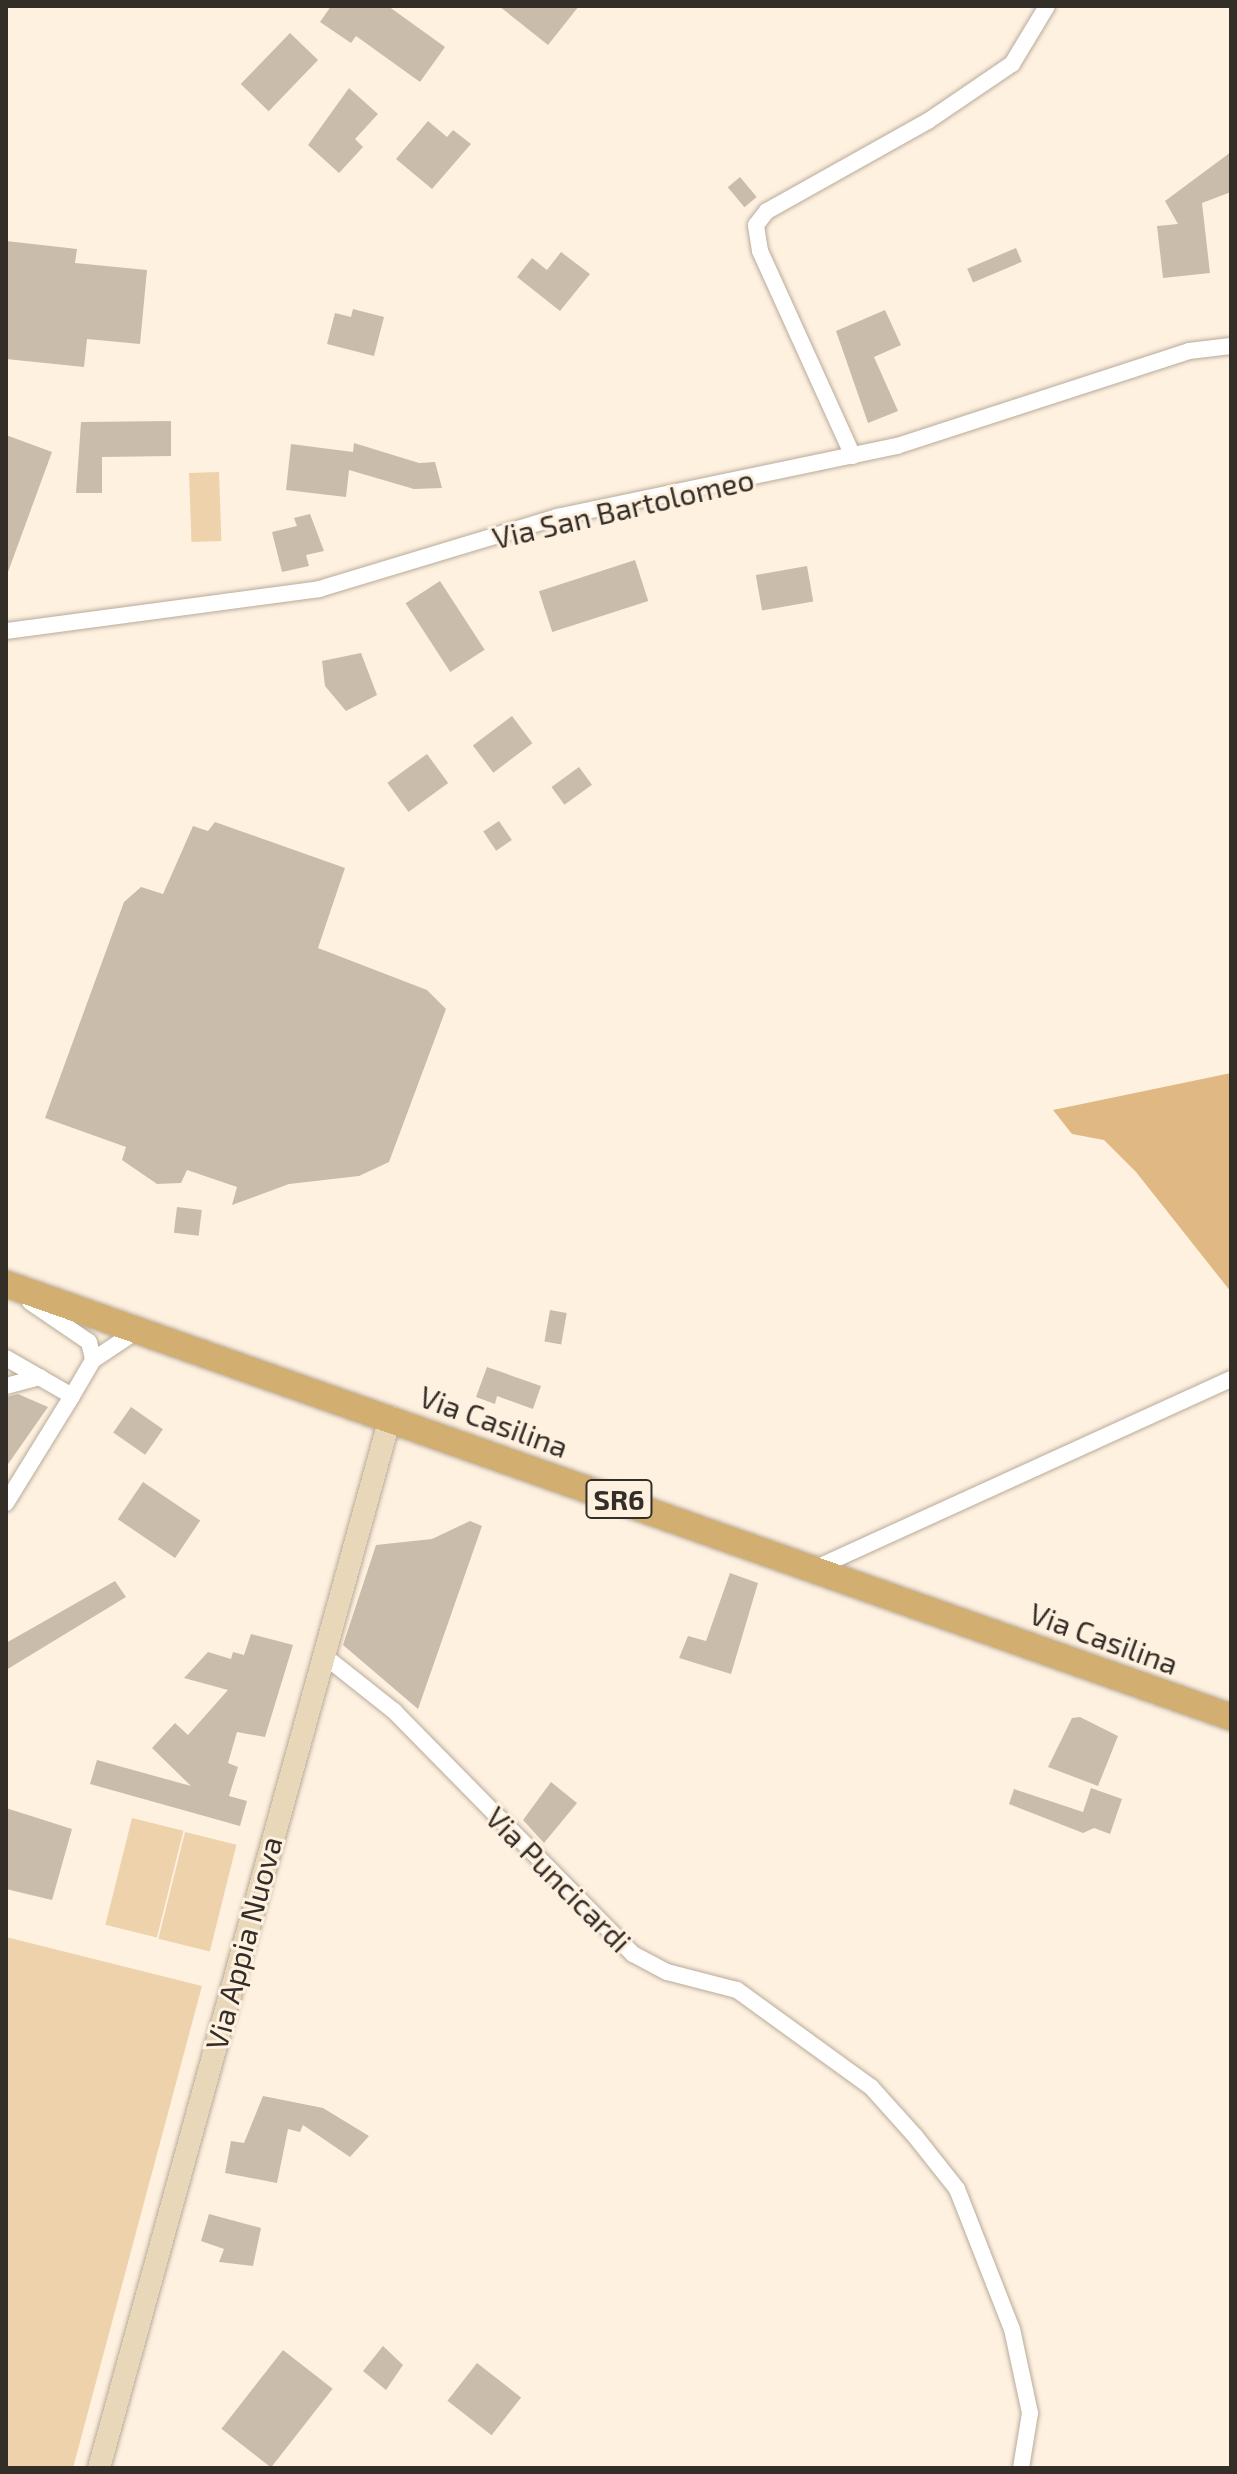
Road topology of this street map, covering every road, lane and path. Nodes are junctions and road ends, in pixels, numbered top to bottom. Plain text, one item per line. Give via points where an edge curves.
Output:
1 (1047, 6) edge
2 (1231, 346) edge
3 (853, 456) junction
4 (6, 631) edge
5 (6, 1285) edge
6 (138, 1330) junction
7 (6, 1358) edge
8 (93, 1360) junction
9 (40, 1377) junction
10 (1231, 1379) edge
11 (6, 1386) edge
12 (72, 1396) junction
13 (390, 1418) junction
14 (6, 1503) edge
15 (814, 1569) junction
16 (322, 1654) junction
17 (1231, 1717) edge
18 (99, 2468) edge
19 (1021, 2468) edge

1 - 3 street via 1012,64 928,121 767,211 756,225 760,251
2 - 3 street, Via San Bartolomeo via 1189,351
3 - 4 street, Via San Bartolomeo via 557,517 319,589
5 - 6 main road, Via Casilina / SR6
5 - 8 street via 89,1342
6 - 8 street
6 - 13 main road, Via Casilina / SR6
7 - 9 street
8 - 12 street
9 - 11 street
9 - 12 street
10 - 15 street
12 - 14 street
13 - 15 main road, Via Casilina / SR6
13 - 16 street, Via Appia Nuova
15 - 17 main road, Via Casilina / SR6
16 - 18 street, Via Appia Nuova
16 - 19 street, Via Puncicardi via 394,1711 633,1954 667,1972 737,1990 871,2087 915,2136 957,2189 1012,2329 1030,2413

